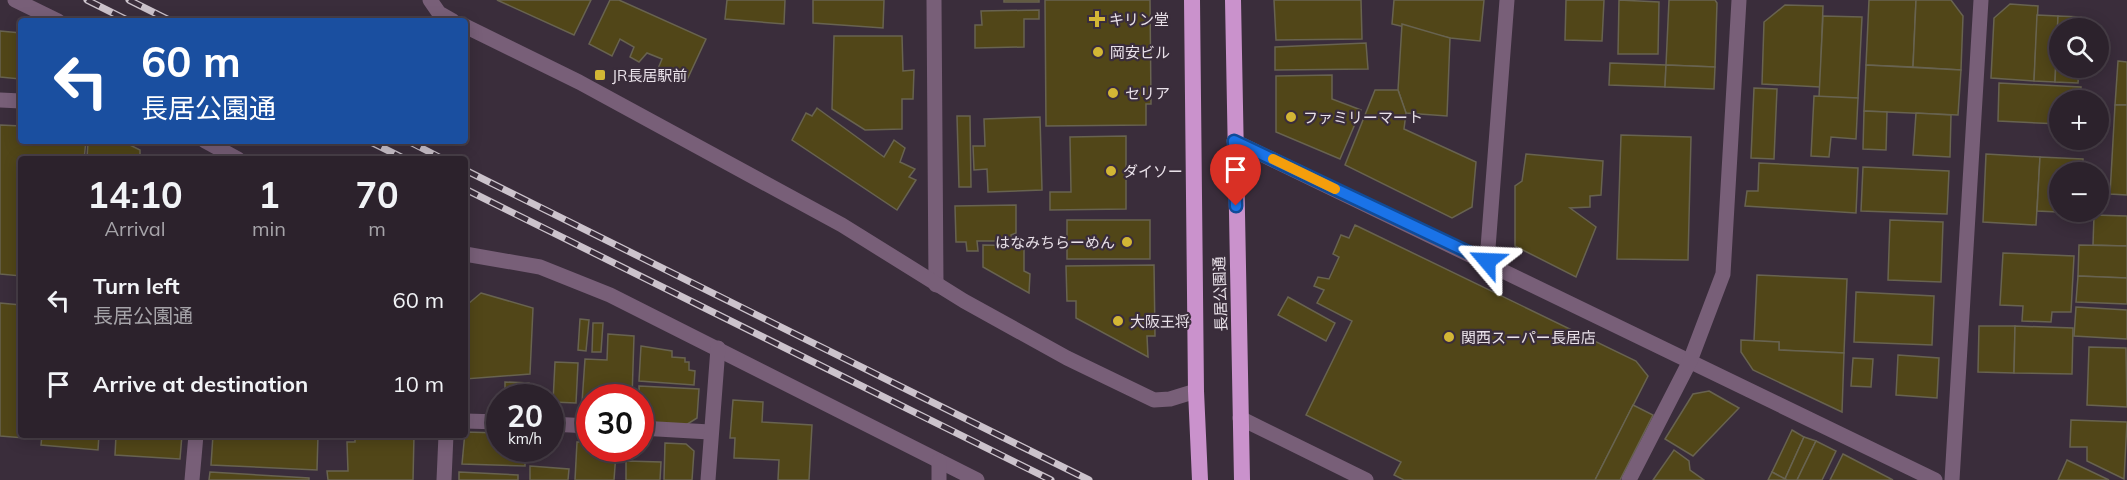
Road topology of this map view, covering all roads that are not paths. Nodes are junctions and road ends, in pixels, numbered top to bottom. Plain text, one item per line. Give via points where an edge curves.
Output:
1 (15, 0) edge
2 (430, 0) edge
3 (934, 0) edge
4 (1192, 0) edge
5 (1233, 0) edge
6 (1507, 0) edge
7 (1740, 0) edge
8 (1981, 0) edge
9 (52, 18) edge
10 (448, 18) edge
11 (468, 28) edge
12 (0, 100) edge
13 (18, 102) edge
14 (1234, 141) junction
15 (209, 144) edge
16 (219, 155) edge
17 (468, 255) edge
18 (1487, 261) junction
19 (936, 285) junction
20 (718, 348) junction
21 (1690, 361) junction
22 (1196, 391) junction
23 (1240, 418) junction
24 (468, 421) edge
25 (486, 422) edge
26 (654, 429) edge
27 (710, 432) junction
28 (196, 438) edge
29 (446, 438) edge
30 (939, 461) junction
31 (192, 480) edge
32 (444, 480) edge
33 (708, 480) edge
34 (939, 480) edge
35 (977, 480) edge
36 (1200, 480) edge
37 (1242, 480) edge
38 (1366, 480) edge
39 (1629, 480) edge
40 (1935, 480) edge
41 (1952, 480) edge

1 - 9 street
2 - 10 street
3 - 19 street
4 - 22 highway, 長居公園通
5 - 14 highway, 長居公園通
6 - 18 street
7 - 21 street via 1723,274
8 - 41 street
11 - 19 street via 579,82 842,225
12 - 13 street
14 - 18 street
14 - 23 highway, 長居公園通
15 - 16 street
17 - 20 street via 540,267 610,295
18 - 21 street
19 - 22 street via 1067,358 1154,400
20 - 27 street
20 - 30 street
21 - 39 street
21 - 40 street
22 - 36 highway, 長居公園通
23 - 37 highway, 長居公園通
23 - 38 street
24 - 25 street
26 - 27 street
27 - 33 street
28 - 31 street
29 - 32 street
30 - 34 street
30 - 35 street

